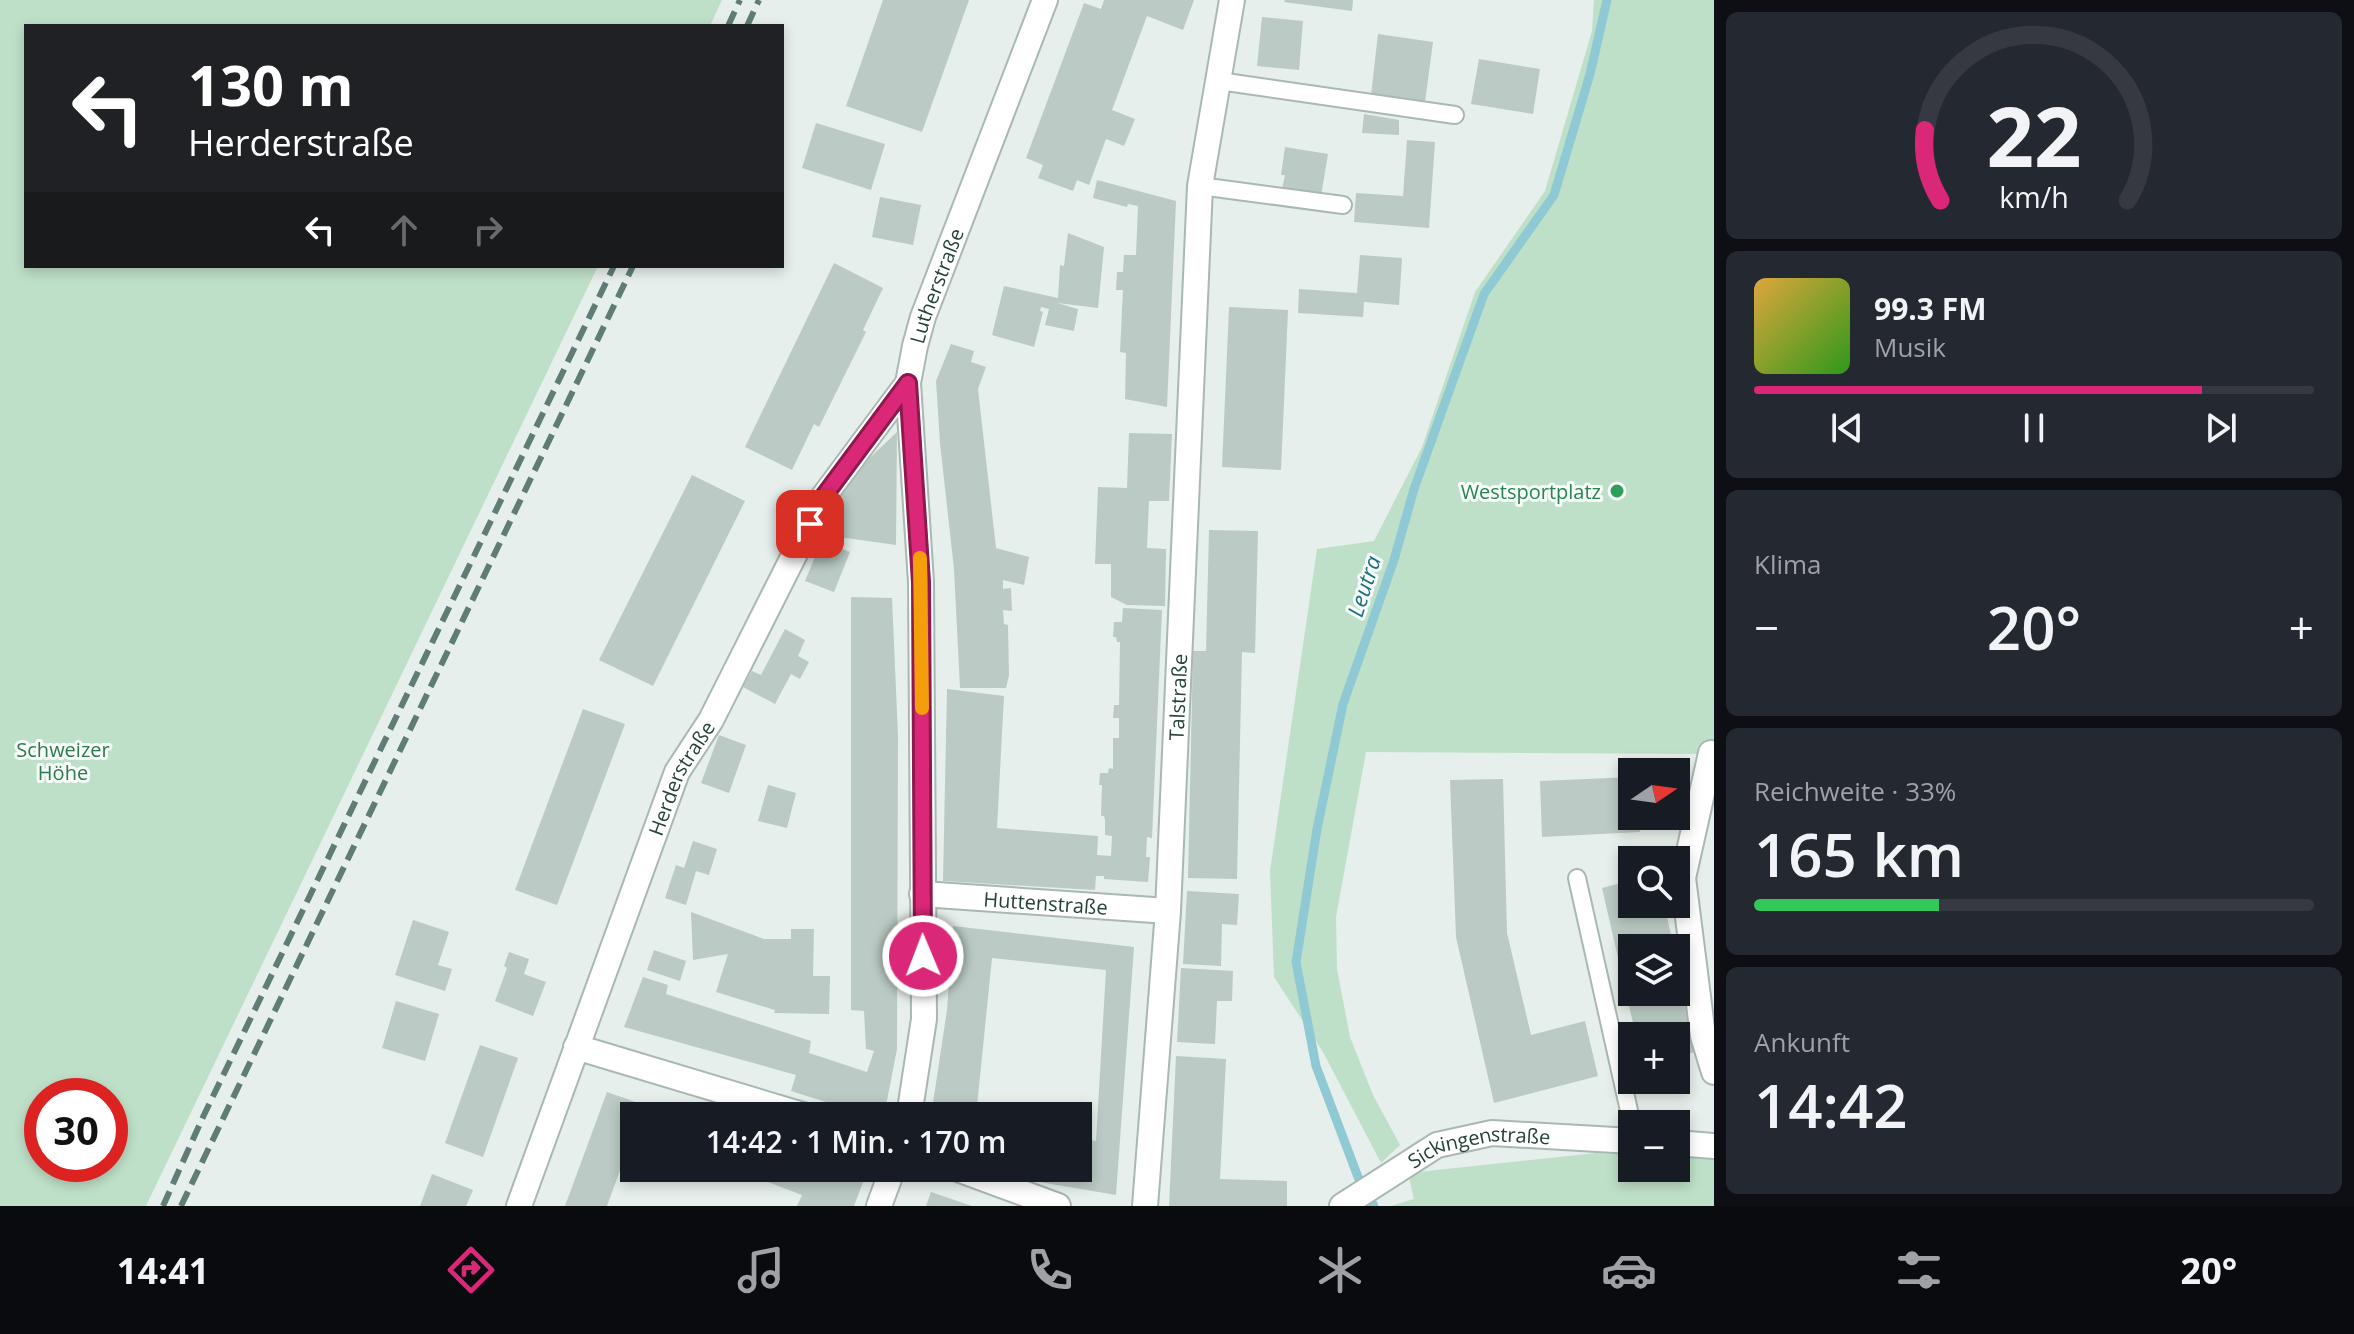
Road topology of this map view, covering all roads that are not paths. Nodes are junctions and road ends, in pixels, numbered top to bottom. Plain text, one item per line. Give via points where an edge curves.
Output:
1 (1045, 0) edge
2 (1232, 0) edge
3 (1219, 81) junction
4 (1455, 115) dead end
5 (1200, 186) junction
6 (1343, 205) dead end
7 (908, 383) junction
8 (1711, 753) dead end
9 (1577, 878) dead end
10 (922, 894) junction
11 (1168, 911) junction
12 (576, 1047) junction
13 (1714, 1072) edge
14 (759, 1102) edge
15 (911, 1102) edge
16 (1629, 1110) edge
17 (1618, 1140) edge
18 (1690, 1144) edge
19 (1714, 1146) edge
20 (888, 1182) edge
21 (993, 1182) edge
22 (519, 1206) edge
23 (879, 1206) edge
24 (1058, 1206) edge
25 (1145, 1206) edge
26 (1342, 1206) edge

1 - 7 street, Lutherstraße via 923,317
2 - 3 street, Talstraße
3 - 4 lane
3 - 5 street, Talstraße
5 - 6 lane
5 - 11 street, Talstraße
7 - 10 street, Lutherstraße via 921,582
7 - 12 street, Herderstraße via 824,496 711,720 677,772
8 - 13 street via 1683,878 1703,1036
9 - 16 lane
10 - 11 street, Huttenstraße
10 - 15 street, Lutherstraße via 924,1019
11 - 25 street, Talstraße
12 - 14 street
12 - 22 street, Herderstraße
17 - 26 street, Sickingenstraße via 1492,1133 1437,1145
18 - 19 street
20 - 23 street
21 - 24 street

